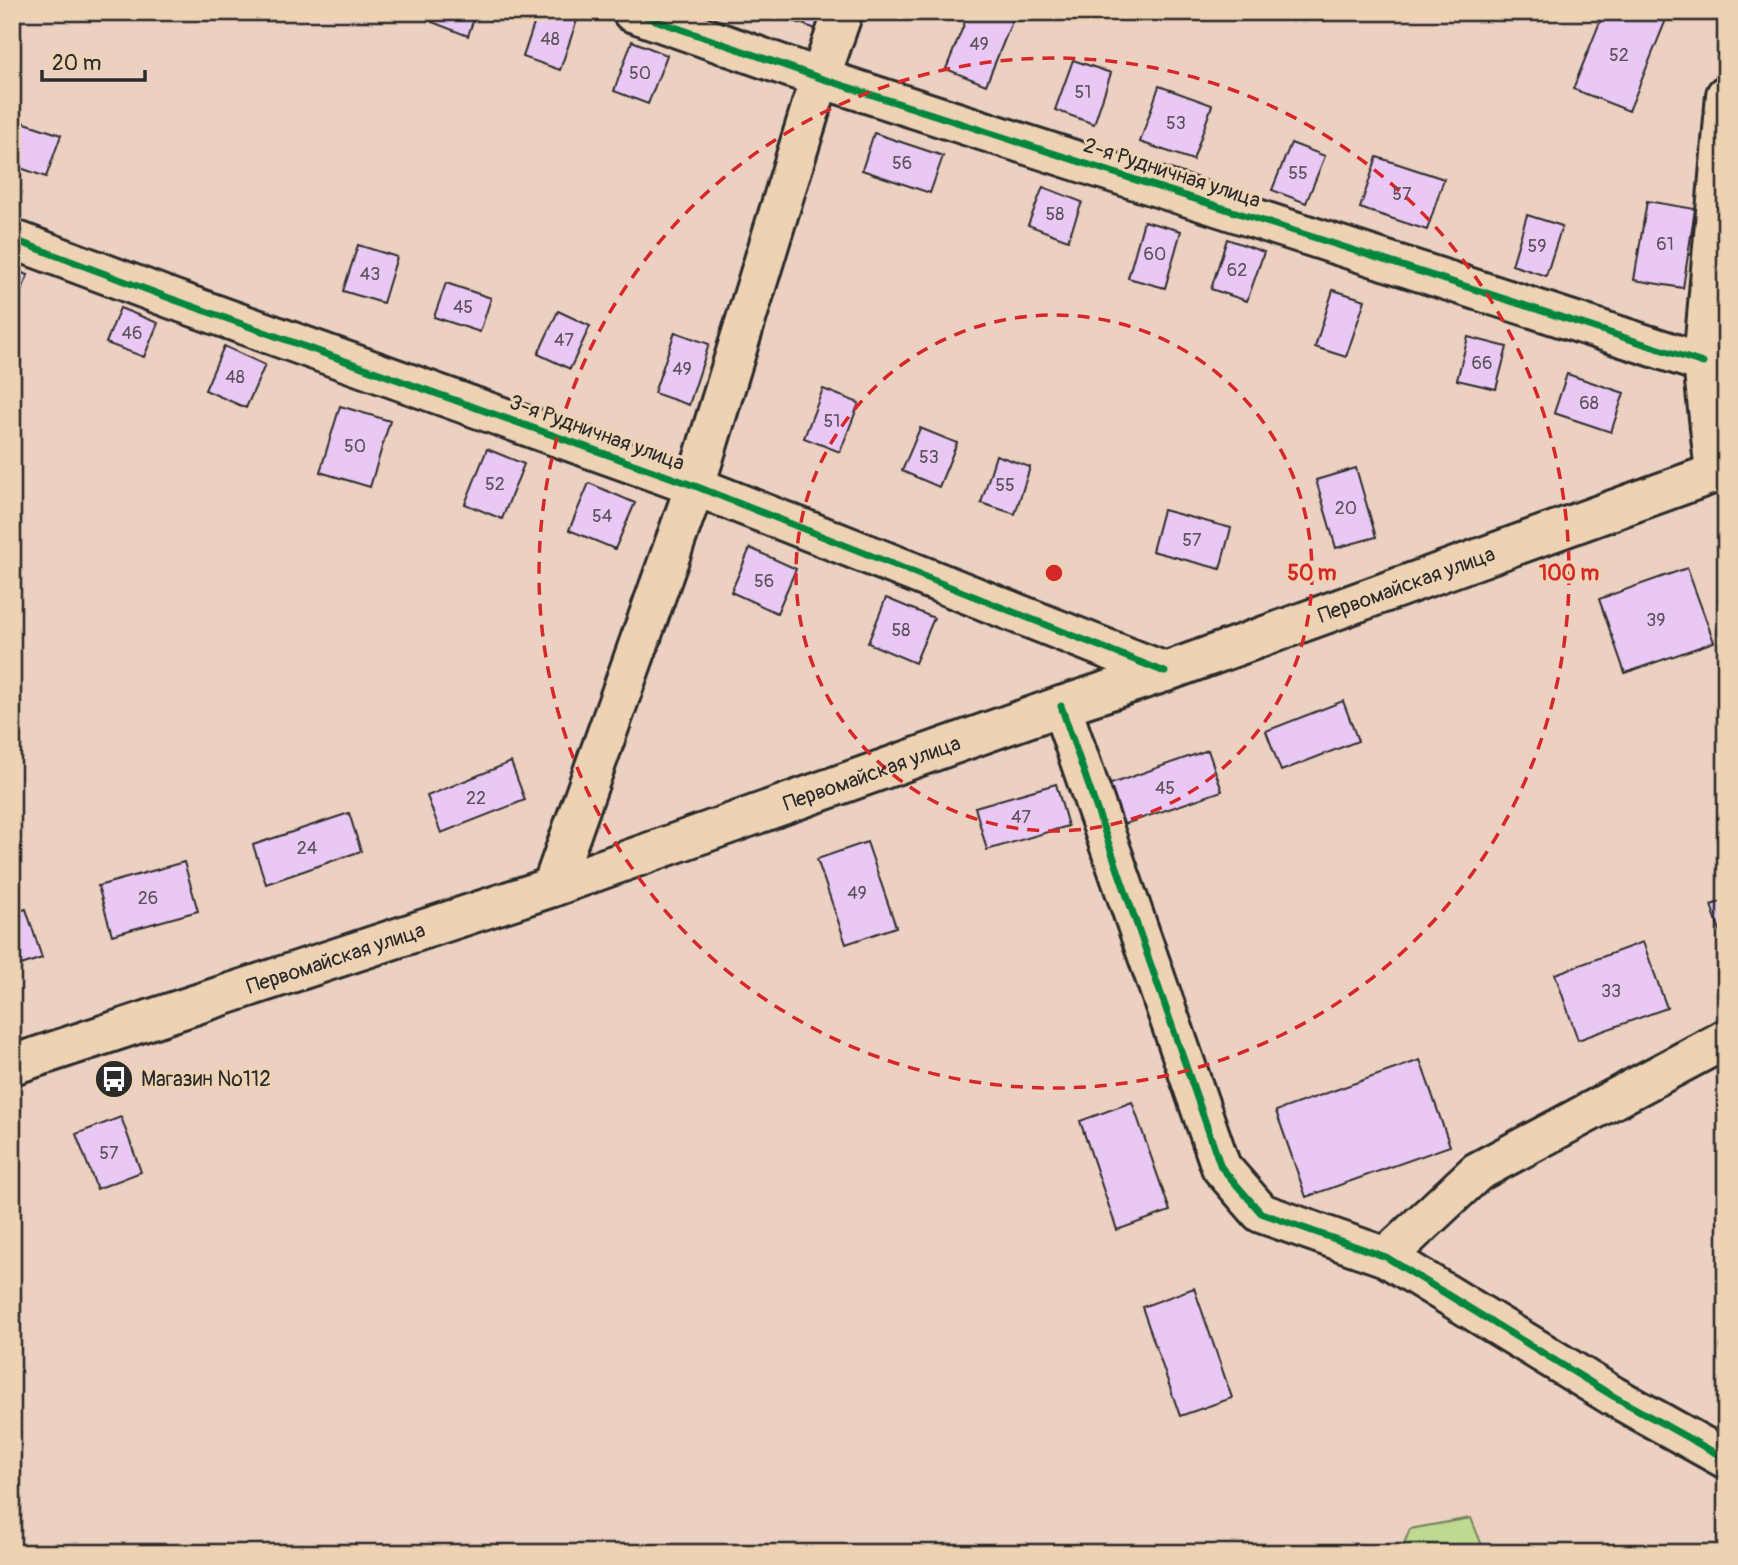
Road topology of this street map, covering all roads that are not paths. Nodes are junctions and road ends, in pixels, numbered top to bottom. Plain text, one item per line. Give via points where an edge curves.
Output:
1 (632, 12) edge
2 (844, 12) edge
3 (820, 78) junction
4 (1726, 95) edge
5 (12, 239) edge
6 (1703, 363) junction
7 (1720, 471) edge
8 (695, 486) junction
9 (1165, 673) junction
10 (1061, 706) junction
11 (552, 887) junction
12 (1726, 1039) edge
13 (12, 1065) edge
14 (1386, 1257) junction
15 (1726, 1460) edge

1 - 3 street, 2-я Рудничная улица
2 - 3 street
3 - 6 street, 2-я Рудничная улица
3 - 8 street
4 - 6 street
5 - 8 street, 3-я Рудничная улица
6 - 7 street
7 - 9 street, Первомайская улица
8 - 9 street, 3-я Рудничная улица
8 - 11 street
9 - 10 street, Первомайская улица
10 - 11 street, Первомайская улица
10 - 14 street via 1221,1167 1261,1213
11 - 13 street, Первомайская улица
12 - 14 street via 1477,1172
14 - 15 street

